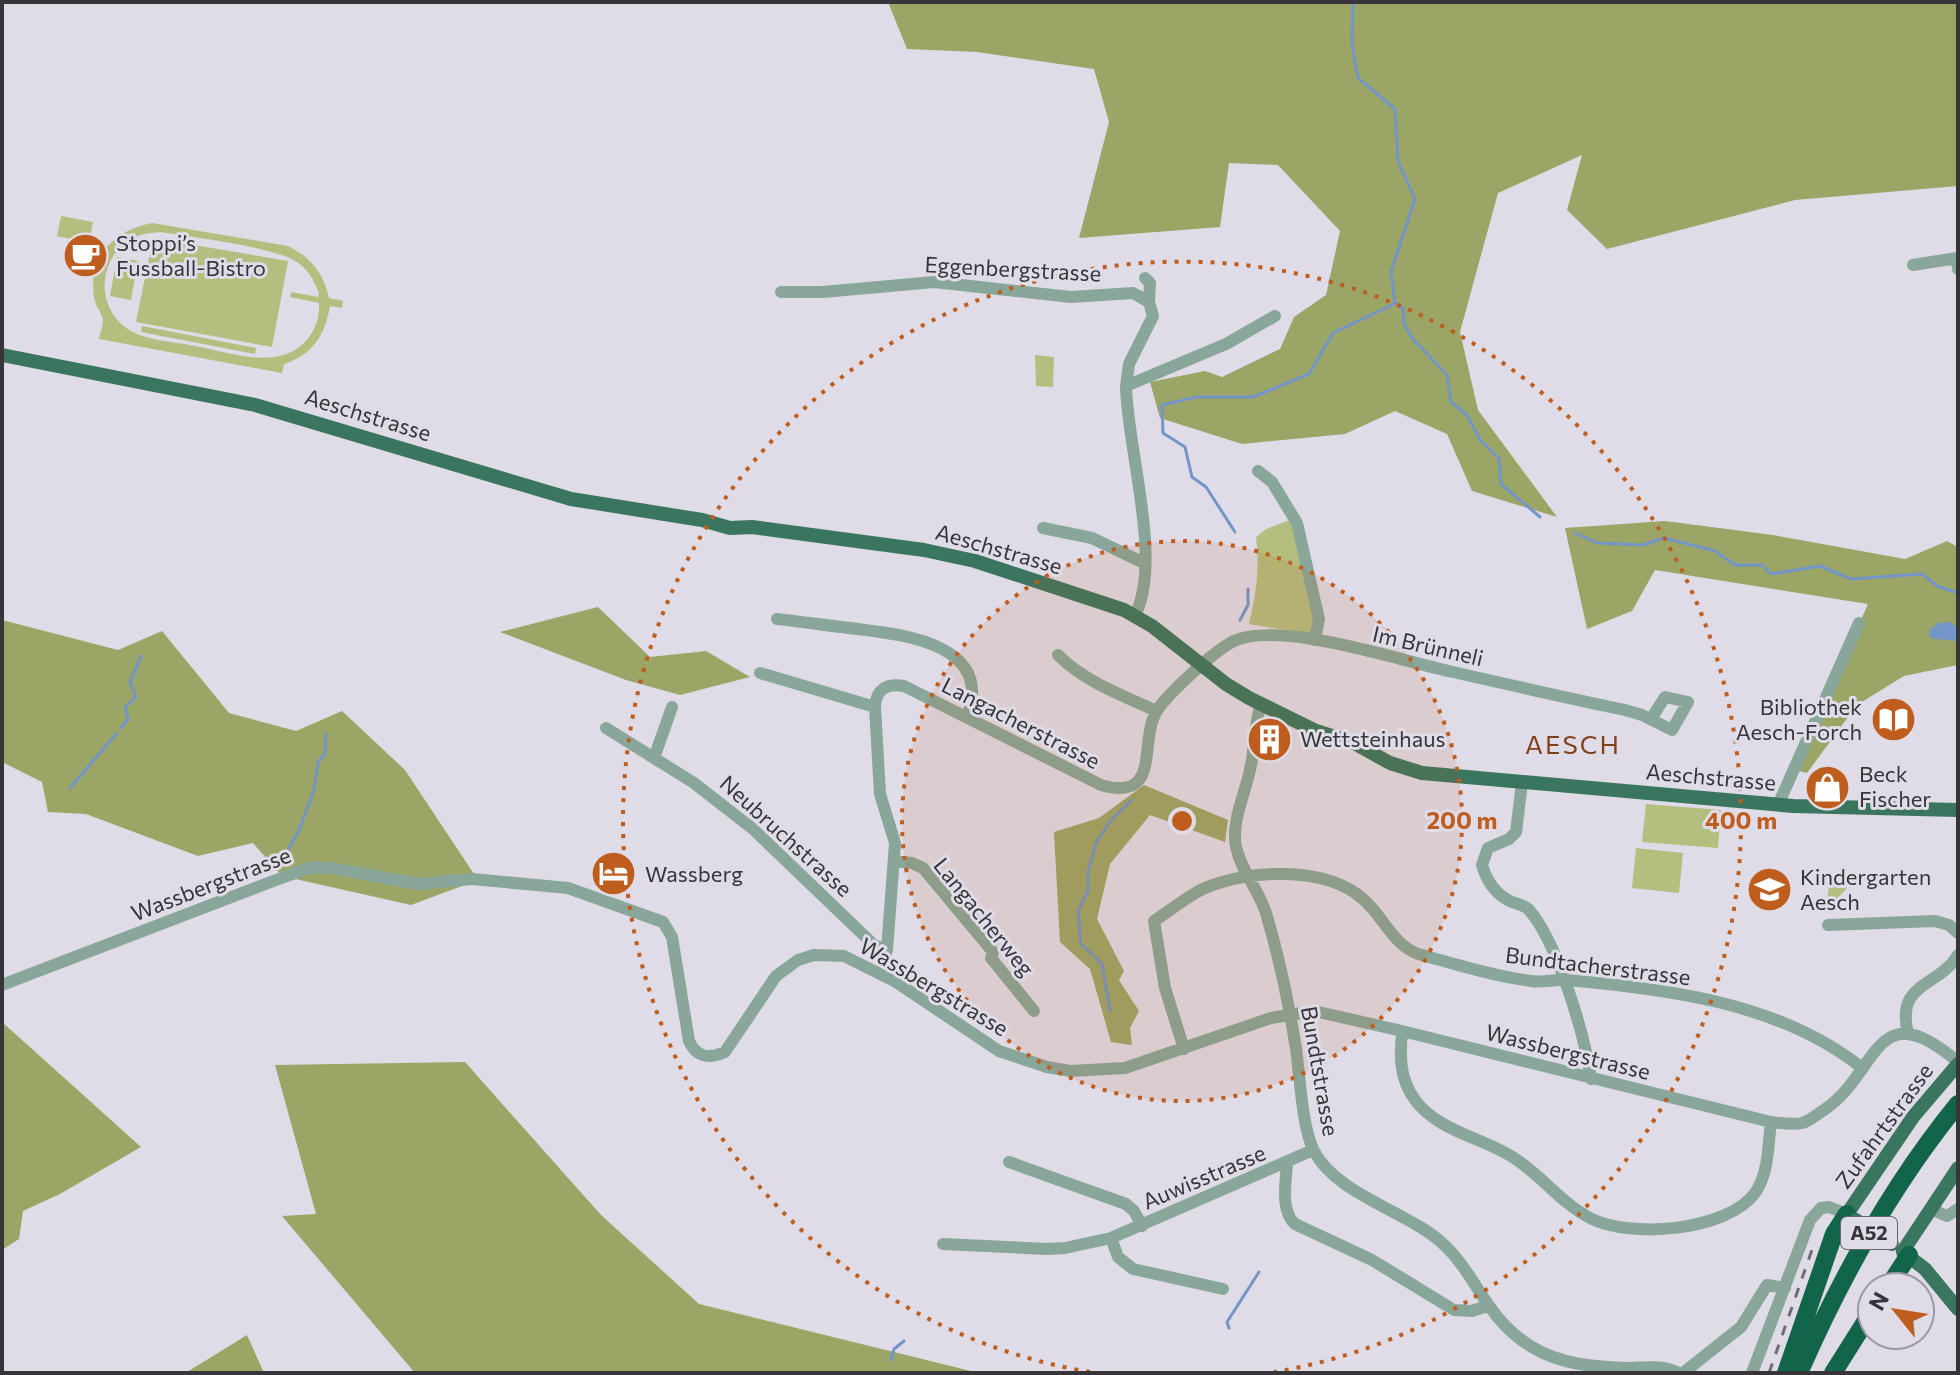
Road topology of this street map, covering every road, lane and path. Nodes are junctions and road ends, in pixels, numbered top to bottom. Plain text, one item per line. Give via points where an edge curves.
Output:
1 (1913, 265) dead end
2 (1958, 269) edge
3 (1145, 278) dead end
4 (781, 292) dead end
5 (1149, 302) junction
6 (1275, 316) dead end
7 (2, 355) edge
8 (1126, 386) junction
9 (1258, 471) dead end
10 (1043, 528) dead end
11 (1144, 563) junction
12 (1135, 615) junction
13 (777, 619) dead end
14 (1859, 623) dead end
15 (1315, 640) junction
16 (1058, 655) dead end
17 (1203, 665) junction
18 (760, 673) dead end
19 (1261, 704) junction
20 (672, 707) dead end
21 (875, 707) junction
22 (1156, 711) junction
23 (967, 717) junction
24 (1651, 719) dead end
25 (606, 728) dead end
26 (654, 758) junction
27 (1522, 783) junction
28 (1778, 805) junction
29 (1958, 810) edge
30 (895, 861) junction
31 (1247, 877) junction
32 (1828, 925) dead end
33 (1958, 933) edge
34 (887, 950) junction
35 (1958, 955) edge
36 (880, 972) junction
37 (1563, 979) junction
38 (2, 985) edge
39 (1034, 1011) dead end
40 (1291, 1013) junction
41 (1402, 1031) junction
42 (1908, 1033) junction
43 (1184, 1049) junction
44 (1958, 1063) edge
45 (1862, 1068) junction
46 (1591, 1079) junction
47 (1958, 1104) edge
48 (1958, 1114) edge
49 (1771, 1122) junction
50 (1313, 1150) junction
51 (1009, 1162) dead end
52 (1287, 1163) junction
53 (1958, 1168) edge
54 (1931, 1209) junction
55 (1958, 1209) edge
56 (1851, 1217) junction
57 (1142, 1226) junction
58 (1111, 1238) junction
59 (943, 1244) dead end
60 (1902, 1250) junction
61 (1894, 1271) edge
62 (1785, 1288) junction
63 (1223, 1289) dead end
64 (1487, 1306) junction
65 (1958, 1309) edge
66 (1856, 1336) edge
67 (1681, 1373) edge
68 (1752, 1373) edge
69 (1786, 1373) edge
70 (1799, 1373) edge
71 (1806, 1373) edge
72 (1833, 1373) edge

1 - 2 street via 1957,258
3 - 5 street via 1150,283
4 - 5 street, Eggenbergstrasse via 934,282 1071,297 1133,293
5 - 8 street via 1153,316 1129,364
6 - 8 street via 1226,344
7 - 12 main road, Aeschstrasse via 255,405 571,499 730,528 799,533 975,561
8 - 11 street
9 - 15 street via 1272,482 1297,523 1319,619
10 - 11 street via 1092,538
11 - 12 street via 1144,594
12 - 17 main road, Aeschstrasse
13 - 23 street via 912,636 936,645 960,663 969,680 972,702
14 - 28 street
15 - 17 street, Im Brünneli via 1253,635 1226,645
15 - 24 street, Im Brünneli
16 - 22 street via 1071,668
17 - 19 main road, Aeschstrasse
17 - 22 street
18 - 21 street
19 - 27 main road, Aeschstrasse via 1403,768
19 - 31 street, Bundtstrasse via 1237,818 1235,845
20 - 26 street
21 - 23 street, Langacherstrasse via 875,697 892,684
21 - 30 street via 880,794
22 - 23 street, Langacherstrasse via 1145,771 1134,786 1117,790
25 - 26 street, Neubruchstrasse
26 - 34 street, Neubruchstrasse via 753,829 874,945
27 - 28 main road, Aeschstrasse
27 - 37 street via 1516,832 1488,848 1482,865 1503,898 1529,910 1548,939
28 - 29 main road, Aeschstrasse
30 - 34 street
30 - 39 street, Langacherweg via 923,868
31 - 37 street, Bundtacherstrasse via 1280,874 1328,880 1359,895 1405,949 1534,982
31 - 40 street, Bundtstrasse via 1265,909
31 - 43 street, Bundtacherstrasse via 1205,888 1154,921 1165,988
32 - 33 street via 1935,921
34 - 36 street
35 - 42 street via 1910,996 1905,1013
36 - 38 street, Wassbergstrasse via 844,956 798,960 776,976 725,1052 702,1056 689,1041 672,937 663,922 553,885 472,879 419,884 312,867
36 - 43 street, Wassbergstrasse via 999,1051 1047,1067 1125,1068
37 - 45 street, Bundtacherstrasse via 1750,1011 1820,1041
37 - 46 street
40 - 41 street, Wassbergstrasse via 1314,1011
40 - 43 street, Wassbergstrasse
40 - 50 street, Bundtstrasse
41 - 46 street, Wassbergstrasse
41 - 49 street via 1402,1073 1425,1111 1515,1158 1578,1211 1617,1229 1686,1226 1740,1208 1766,1170
42 - 44 street via 1929,1039
42 - 45 street, Wassbergstrasse via 1887,1040
44 - 56 main road, Zufahrtstrasse via 1913,1117
45 - 49 street, Wassbergstrasse via 1832,1104 1805,1123
46 - 49 street, Wassbergstrasse
47 - 70 highway, A52 via 1878,1217
48 - 71 highway, A52 via 1877,1232
50 - 52 street, Auwisstrasse
50 - 64 street, Bundtstrasse via 1339,1178 1440,1242
51 - 57 street via 1126,1204
52 - 57 street, Auwisstrasse
52 - 64 street via 1287,1216 1295,1224 1372,1260 1454,1310
53 - 54 main road
54 - 55 street via 1947,1216
54 - 60 main road
56 - 60 main road, bridge
56 - 62 street via 1829,1207 1815,1212
56 - 69 highway via 1837,1227
57 - 58 street, Auwisstrasse
58 - 59 street, Auwisstrasse via 1047,1249
58 - 63 street via 1118,1257 1133,1269
60 - 61 highway
60 - 65 main road
62 - 67 street via 1767,1285 1741,1327
62 - 68 street
64 - 67 street, Bundtstrasse via 1530,1346 1553,1358
66 - 72 highway

